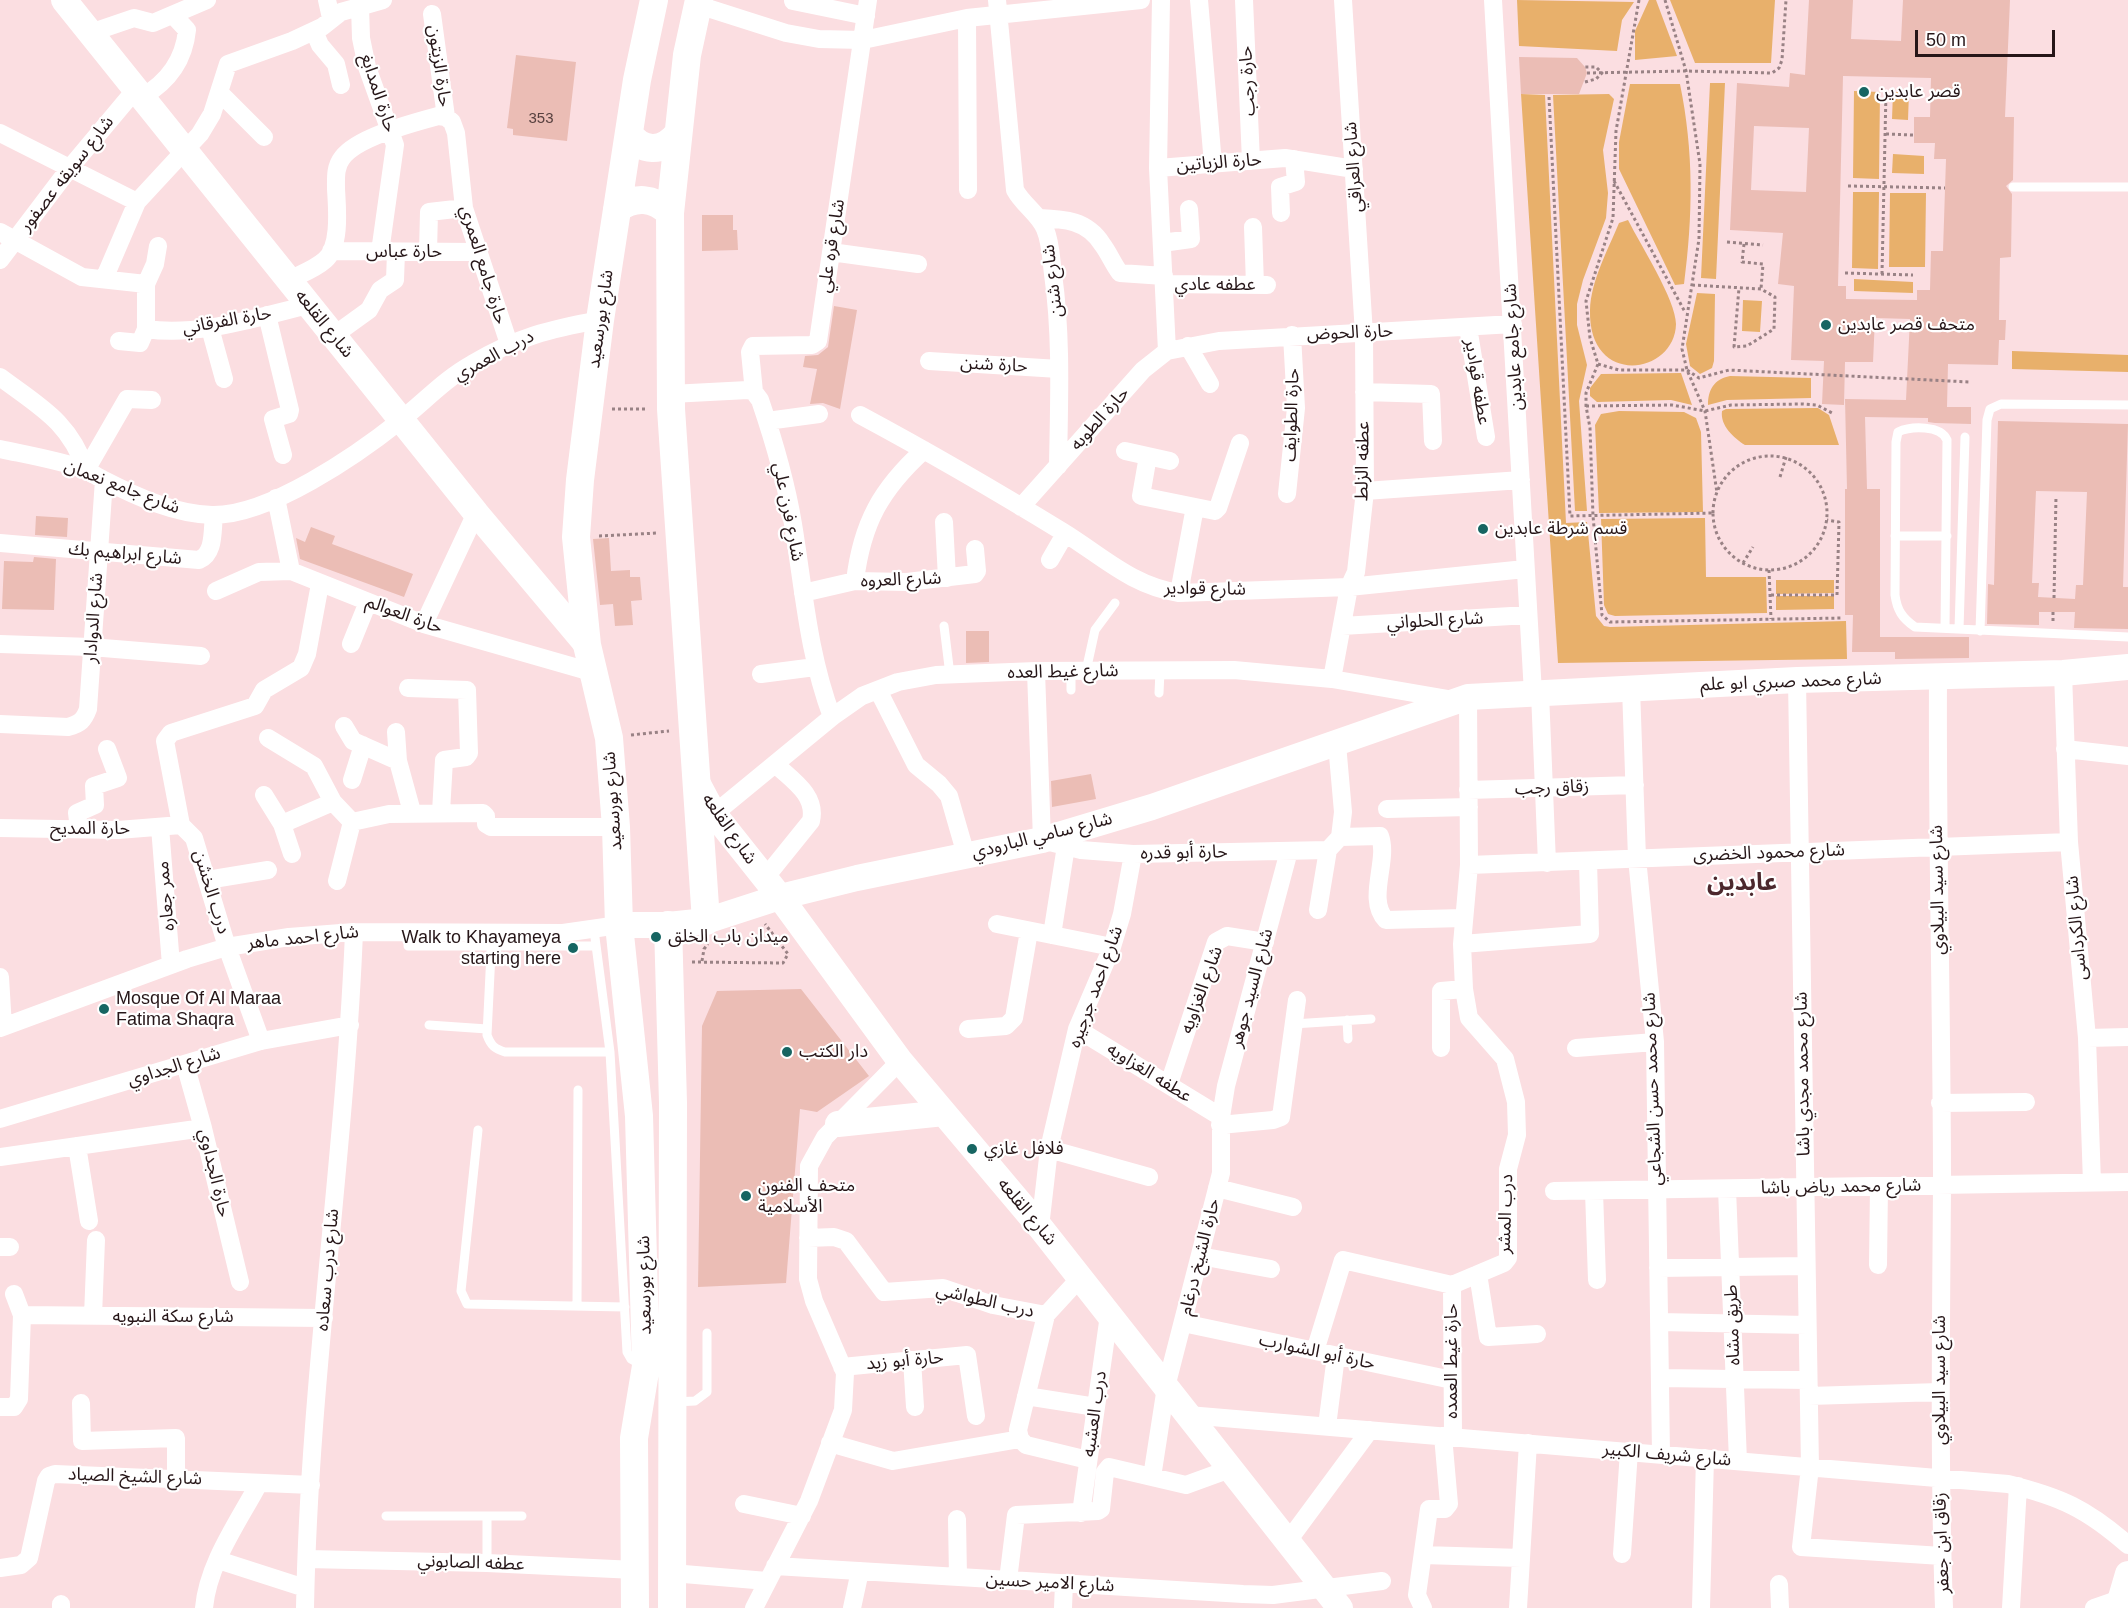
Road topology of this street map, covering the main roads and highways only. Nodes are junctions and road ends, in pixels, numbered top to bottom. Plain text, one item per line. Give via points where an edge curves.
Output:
1 (64, 0) edge
2 (654, 0) edge
3 (699, 2) edge
4 (629, 134) junction
5 (676, 135) junction
6 (617, 209) junction
7 (670, 213) junction
8 (587, 645) junction
9 (2128, 667) edge
10 (1461, 698) joint
11 (698, 784) junction
12 (773, 888) junction
13 (668, 925) junction
14 (709, 931) junction
15 (603, 934) junction
16 (944, 1113) junction
17 (838, 1124) road end
18 (633, 1487) junction
19 (673, 1488) junction
20 (2128, 1574) edge
21 (2122, 1605) edge
22 (634, 1608) edge
23 (672, 1608) edge
24 (1340, 1608) edge

1 - 8 main road, شارع القلعه via 476,513
2 - 4 main road, شارع بورسعيد
3 - 5 main road
4 - 5 main road via 648,148 664,146
4 - 6 main road, شارع بورسعيد
5 - 7 main road
6 - 7 main road via 644,199
6 - 8 main road, شارع بورسعيد via 600,320 576,537
7 - 11 main road via 671,402
8 - 15 main road, شارع بورسعيد via 609,738 616,827
9 - 10 main road, شارع محمد صبري ابو علم
10 - 12 main road, شارع سامي البارودي via 1152,807 1042,840
11 - 12 main road, شارع القلعه via 714,814
11 - 14 main road
12 - 14 main road, شارع سامي البارودي
12 - 16 main road, شارع القلعه via 900,1061
13 - 14 main road, شارع سامي البارودي
13 - 15 main road, شارع سامي البارودي
13 - 19 main road, شارع بورسعيد via 674,1103
15 - 18 main road, شارع بورسعيد via 639,1116 646,1366 634,1438
16 - 17 main road
16 - 24 main road, شارع القلعه via 1040,1227
18 - 19 main road
18 - 22 main road, شارع بورسعيد
19 - 23 main road, شارع بورسعيد
20 - 21 main road

